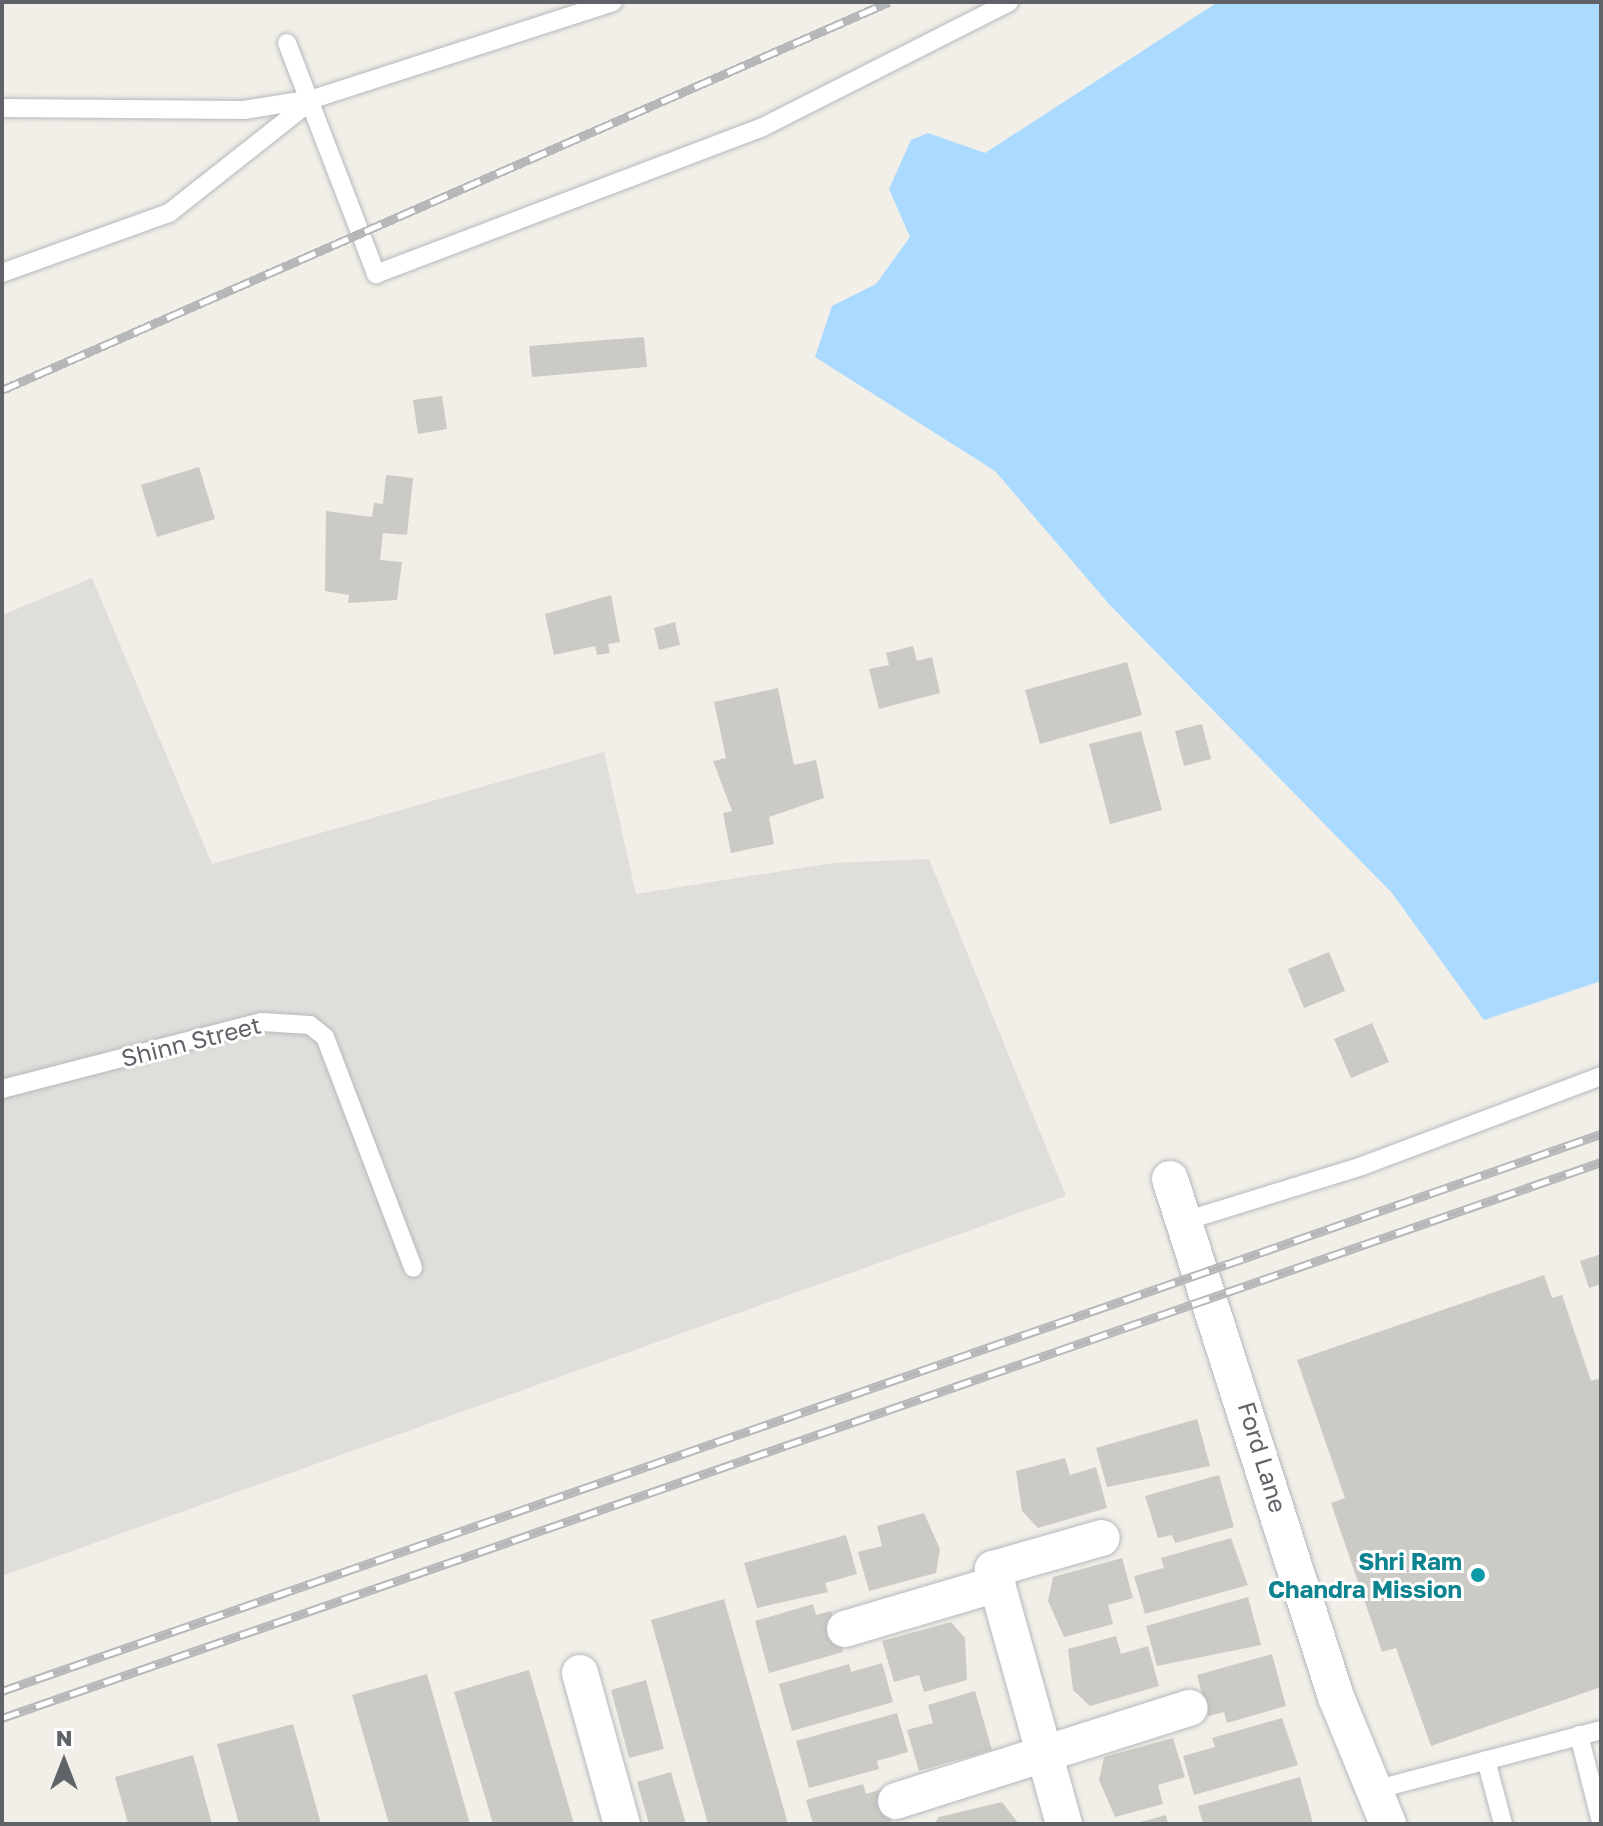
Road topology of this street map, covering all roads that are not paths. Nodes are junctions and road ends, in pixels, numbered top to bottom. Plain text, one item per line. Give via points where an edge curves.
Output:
1 (613, 2) edge
2 (1009, 2) edge
3 (287, 43) dead end
4 (313, 99) junction
5 (2, 108) edge
6 (2, 273) edge
7 (1601, 1076) edge
8 (2, 1089) edge
9 (1170, 1179) dead end
10 (1188, 1220) junction
11 (413, 1268) dead end
12 (1102, 1538) dead end
13 (995, 1576) junction
14 (845, 1629) dead end
15 (580, 1673) dead end
16 (1190, 1708) dead end
17 (1601, 1730) edge
18 (1579, 1735) junction
19 (1044, 1753) junction
20 (1486, 1760) junction
21 (1378, 1789) junction
22 (896, 1801) dead end
23 (1601, 1822) edge
24 (622, 1824) edge
25 (1064, 1824) edge
26 (1388, 1824) edge
27 (1503, 1824) edge

1 - 4 lane
2 - 4 lane via 761,128 376,274
3 - 4 lane
4 - 5 lane via 244,110
4 - 6 lane via 169,213
7 - 10 lane via 1362,1166
8 - 11 lane, Shinn Street via 262,1022 310,1025 325,1037
9 - 10 street, Ford Lane
10 - 21 street, Ford Lane via 1336,1697
12 - 13 street
13 - 14 street
13 - 19 street
15 - 24 street
16 - 19 street
17 - 18 lane
18 - 20 lane
18 - 23 lane
19 - 22 street
19 - 25 street
20 - 21 lane
20 - 27 lane
21 - 26 street, Ford Lane

